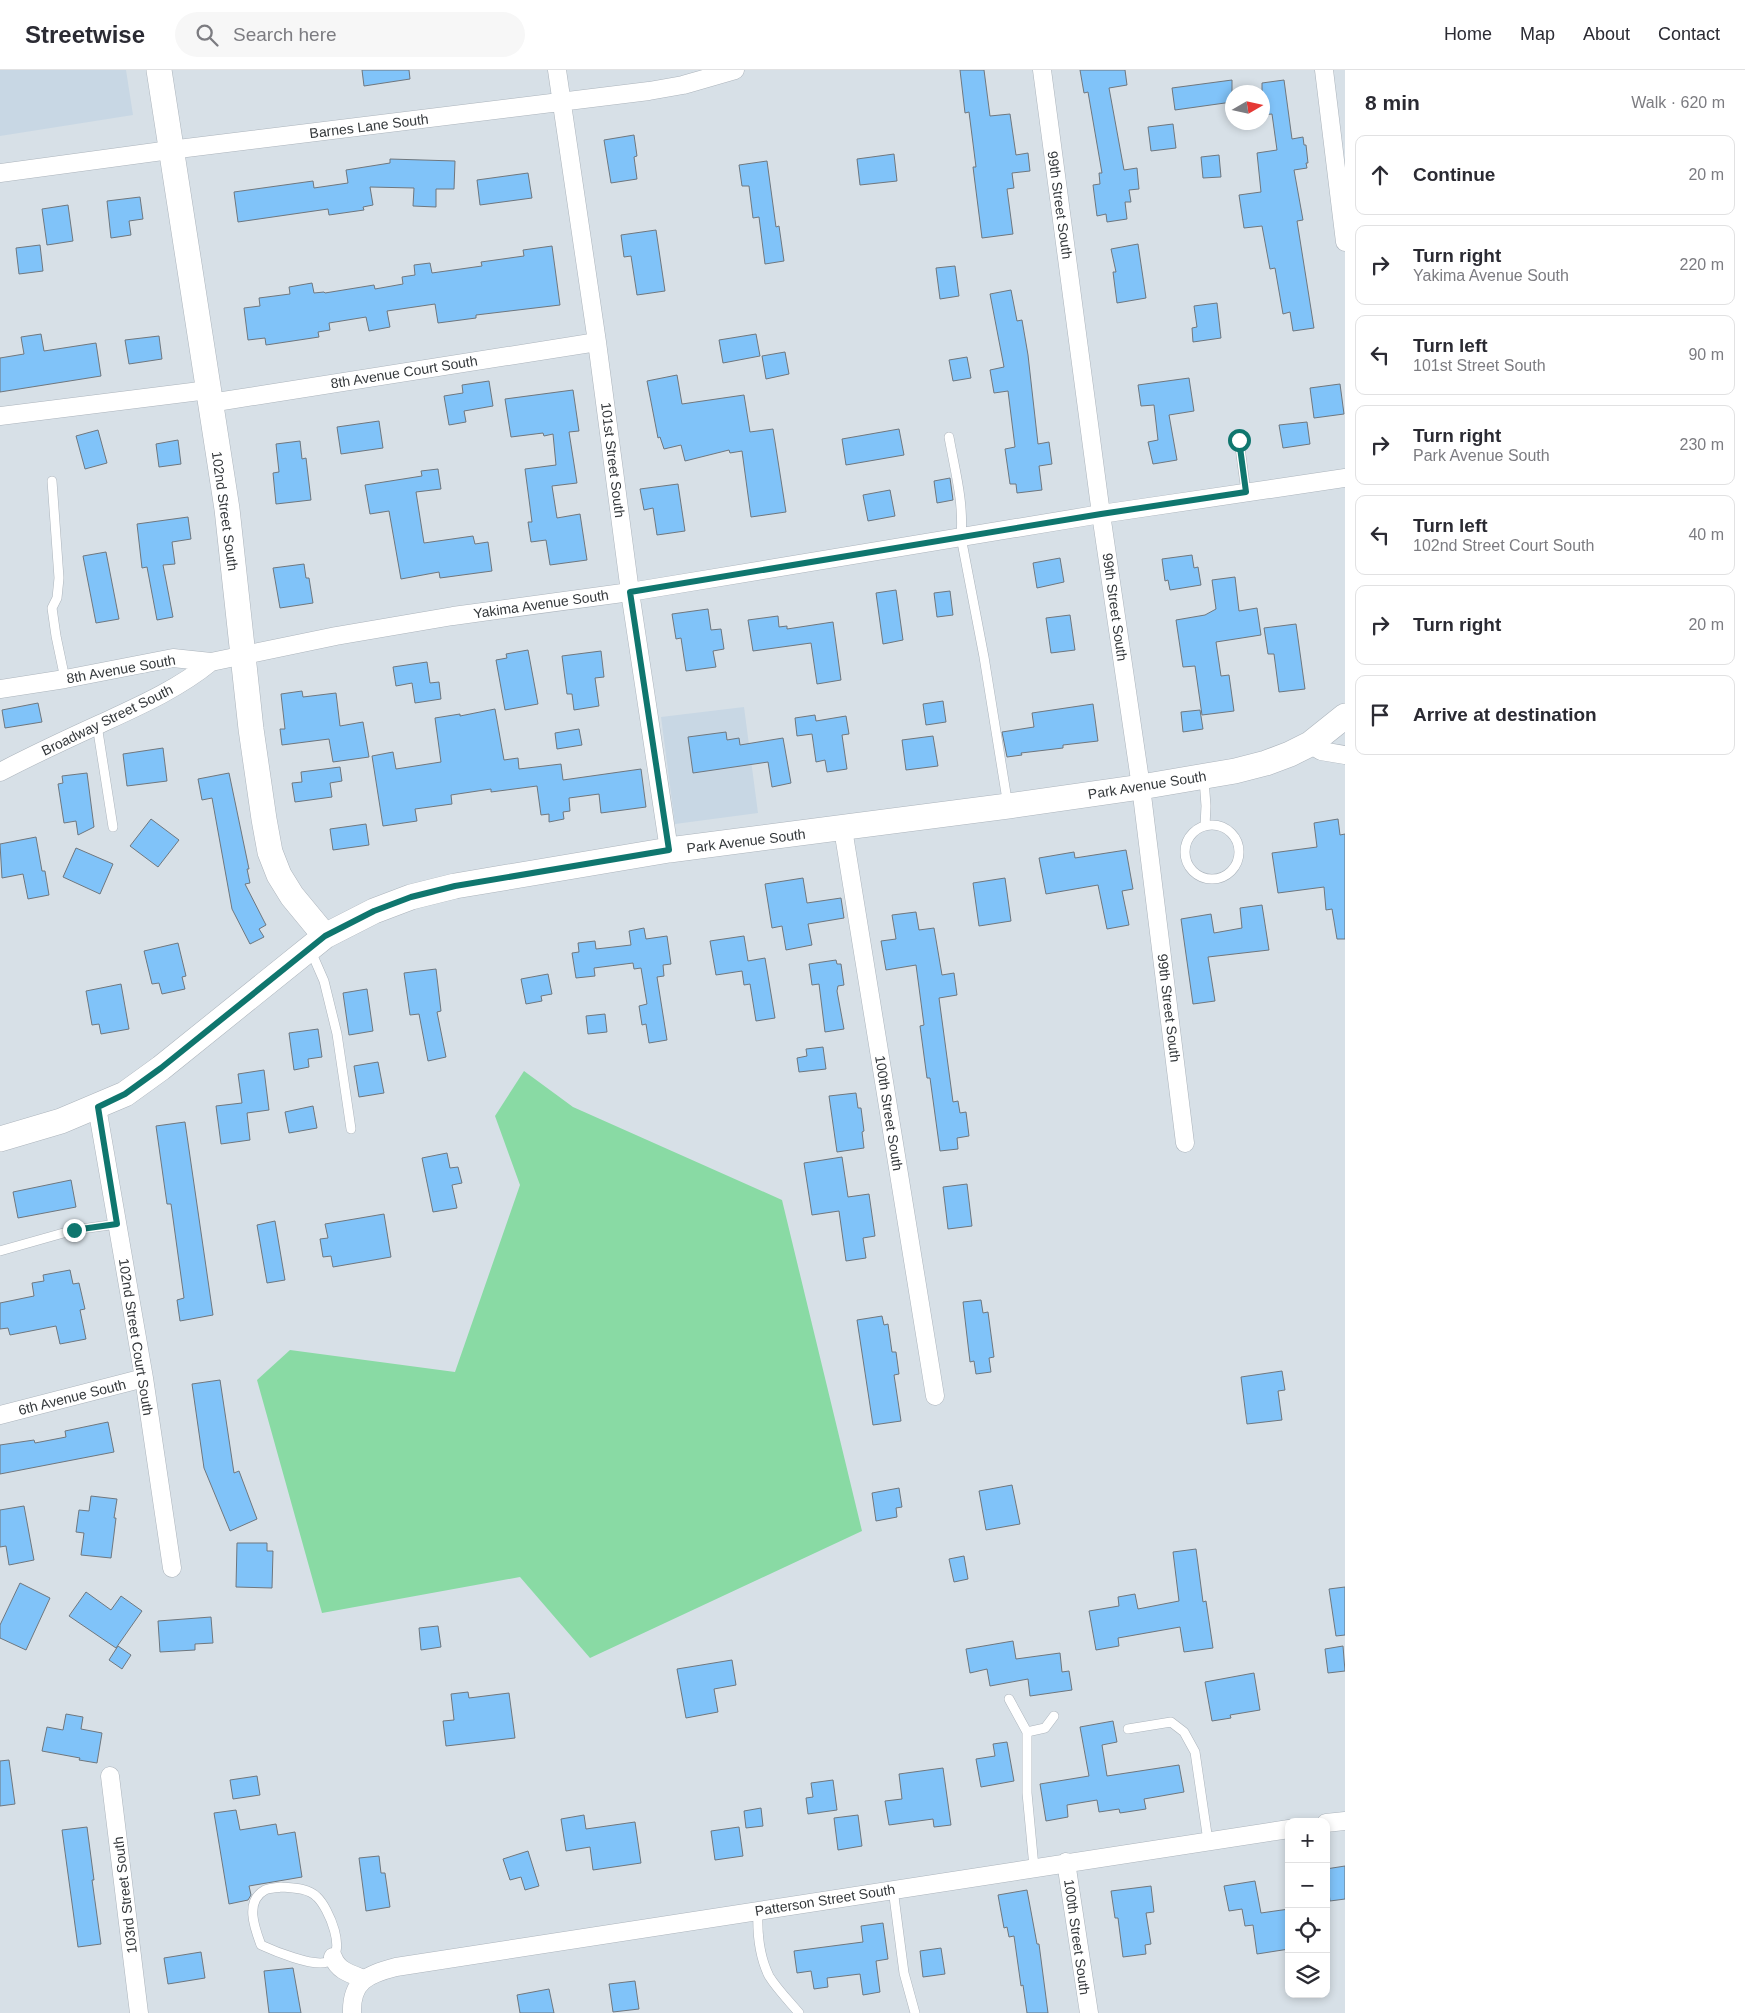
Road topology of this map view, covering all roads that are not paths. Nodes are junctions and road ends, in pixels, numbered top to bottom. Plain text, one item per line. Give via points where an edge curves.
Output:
1 (160, 70) edge
2 (557, 70) edge
3 (735, 70) edge
4 (1042, 70) edge
5 (1324, 70) edge
6 (562, 103) junction
7 (170, 150) junction
8 (0, 173) edge
9 (1345, 242) edge
10 (598, 342) junction
11 (209, 396) junction
12 (0, 416) edge
13 (949, 437) dead end
14 (1239, 440) dead end
15 (1345, 478) edge
16 (52, 481) dead end
17 (1246, 492) junction
18 (1101, 514) junction
19 (961, 537) junction
20 (630, 592) junction
21 (243, 656) junction
22 (211, 662) junction
23 (65, 679) junction
24 (0, 689) edge
25 (1345, 716) edge
26 (97, 725) junction
27 (1310, 744) junction
28 (1345, 755) edge
29 (0, 772) edge
30 (1204, 776) junction
31 (1141, 787) junction
32 (1008, 806) junction
33 (1205, 826) junction
34 (113, 827) dead end
35 (843, 829) junction
36 (669, 850) junction
37 (318, 942) junction
38 (98, 1107) junction
39 (351, 1129) dead end
40 (0, 1139) edge
41 (1185, 1143) dead end
42 (117, 1224) junction
43 (0, 1251) edge
44 (144, 1378) junction
45 (935, 1396) dead end
46 (0, 1415) edge
47 (172, 1568) dead end
48 (1009, 1698) dead end
49 (1054, 1716) dead end
50 (1128, 1729) dead end
51 (1027, 1732) junction
52 (110, 1776) dead end
53 (1345, 1821) edge
54 (1330, 1823) edge
55 (1285, 1830) edge
56 (1208, 1841) junction
57 (1066, 1862) junction
58 (1034, 1867) junction
59 (893, 1889) junction
60 (758, 1910) junction
61 (333, 1957) junction
62 (364, 1979) junction
63 (139, 2013) edge
64 (352, 2013) edge
65 (799, 2013) edge
66 (915, 2013) edge
67 (1089, 2013) edge

1 - 7 main road, 102nd Street South
2 - 6 street, 101st Street South
3 - 6 street, Barnes Lane South via 683,85
4 - 18 street, 99th Street South
5 - 9 street
6 - 7 street, Barnes Lane South
6 - 10 street, 101st Street South
7 - 8 street, Barnes Lane South
7 - 11 main road, 102nd Street South
10 - 11 street, 8th Avenue Court South
10 - 20 street, 101st Street South
11 - 12 street, 8th Avenue Court South
11 - 21 main road, 102nd Street South via 227,509
13 - 19 lane via 960,489
14 - 17 lane
15 - 17 street, Yakima Avenue South
16 - 23 lane via 59,578 57,598 52,608
17 - 18 street, Yakima Avenue South
18 - 19 street, Yakima Avenue South
18 - 31 street, 99th Street South
19 - 20 street, Yakima Avenue South
19 - 32 lane
20 - 21 street, Yakima Avenue South via 453,616
20 - 36 street, 101st Street South
21 - 22 street, 8th Avenue South
21 - 37 main road, 102nd Street South via 256,774 270,852 279,875
22 - 23 street, 8th Avenue South via 173,658
22 - 26 street, Broadway Street South via 182,684
23 - 24 street, 8th Avenue South
25 - 27 main road
26 - 29 street, Broadway Street South
26 - 34 lane
27 - 28 street via 1321,751
27 - 30 main road, Park Avenue South via 1266,764
30 - 31 main road, Park Avenue South
30 - 33 lane
31 - 32 main road, Park Avenue South
31 - 41 street, 99th Street South
32 - 35 main road, Park Avenue South
33 - 33 lane via 1191,835 1185,858 1193,872 1201,877 1220,879 1235,868 1240,850 1237,840 1223,827
35 - 36 main road, Park Avenue South
35 - 45 street, 100th Street South
36 - 37 main road, Park Avenue South via 428,892 374,911
37 - 38 main road, Park Avenue South via 161,1068 125,1094
37 - 39 lane
38 - 40 main road, Park Avenue South via 61,1122
38 - 42 street, 102nd Street Court South
42 - 43 lane via 74,1230
42 - 44 street, 102nd Street Court South
44 - 46 street, 6th Avenue South
44 - 47 street, 102nd Street Court South
48 - 51 lane
49 - 51 lane via 1045,1728
50 - 56 lane via 1171,1722 1184,1732 1195,1752
51 - 58 lane via 1027,1793
52 - 63 street, 103rd Street South
53 - 54 street
55 - 56 street, Patterson Street South
56 - 57 street, Patterson Street South
57 - 58 street, Patterson Street South
57 - 67 street, 100th Street South
58 - 59 street, Patterson Street South
59 - 60 street, Patterson Street South
59 - 66 lane via 904,1973
60 - 62 street, Patterson Street South via 396,1966
60 - 65 lane via 759,1945 769,1975
61 - 61 lane via 337,1945 334,1929 317,1896 300,1888 281,1887 264,1890 254,1902 252,1916 261,1945 311,1962 327,1962
61 - 62 street via 341,1968
62 - 64 street via 356,1987

